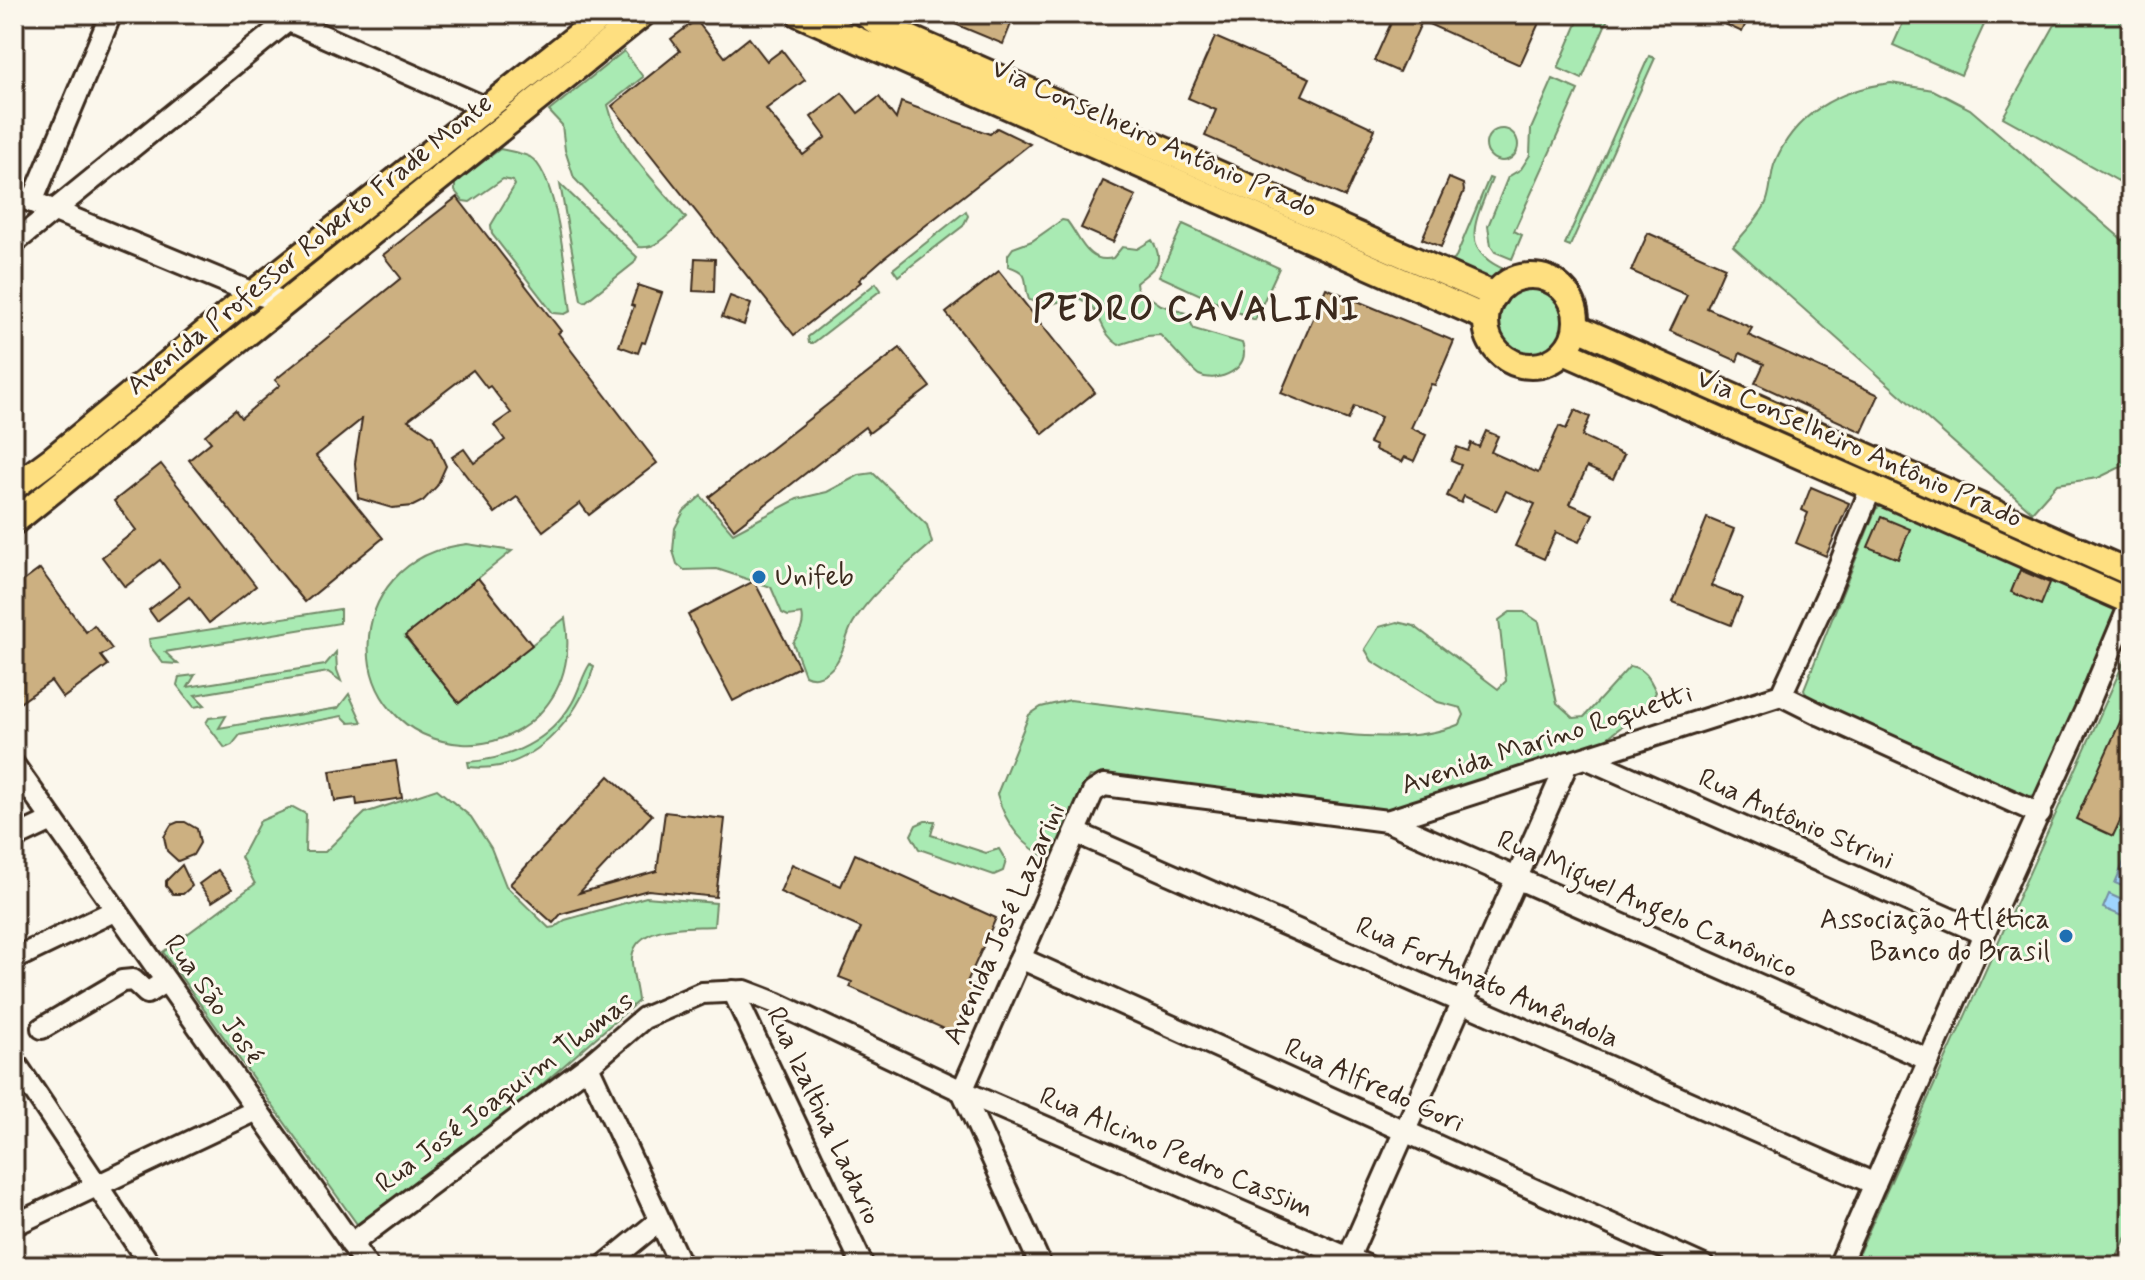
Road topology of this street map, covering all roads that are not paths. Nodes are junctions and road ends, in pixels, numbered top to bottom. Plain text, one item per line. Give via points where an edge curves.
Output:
1 (111, 14) edge
2 (605, 14) edge
3 (643, 14) edge
4 (799, 14) edge
5 (865, 14) edge
6 (286, 16) edge
7 (486, 108) junction
8 (23, 198) edge
9 (53, 211) junction
10 (14, 243) edge
11 (253, 293) junction
12 (1495, 295) junction
13 (287, 302) junction
14 (1486, 318) junction
15 (1576, 327) junction
16 (1564, 352) junction
17 (18, 480) edge
18 (1871, 488) junction
19 (41, 501) junction
20 (14, 522) edge
21 (2131, 573) edge
22 (2131, 602) edge
23 (1781, 695) junction
24 (1577, 760) junction
25 (14, 765) edge
26 (1104, 785) joint
27 (2040, 814) junction
28 (52, 820) junction
29 (1387, 821) junction
30 (1077, 833) junction
31 (14, 838) edge
32 (1516, 878) junction
33 (116, 910) junction
34 (1984, 934) junction
35 (1020, 958) junction
36 (14, 959) edge
37 (166, 981) junction
38 (733, 991) junction
39 (1461, 1003) junction
40 (42, 1028) dead end
41 (1929, 1060) junction
42 (14, 1061) edge
43 (588, 1066) junction
44 (962, 1091) junction
45 (257, 1110) junction
46 (1405, 1130) junction
47 (1875, 1184) junction
48 (97, 1186) junction
49 (659, 1221) junction
50 (14, 1225) edge
51 (351, 1244) junction
52 (1354, 1263) edge
53 (151, 1266) edge
54 (367, 1266) edge
55 (604, 1266) edge
56 (681, 1266) edge
57 (863, 1266) edge
58 (1041, 1266) edge
59 (1704, 1266) edge
60 (1839, 1266) edge

1 - 8 street
2 - 7 main road, Avenida Professor Roberto Frade Monte
3 - 13 main road, Avenida Professor Roberto Frade Monte
4 - 14 main road, Via Conselheiro Antônio Prado
5 - 12 main road, Via Conselheiro Antônio Prado via 882,26
6 - 7 street
6 - 9 street
7 - 11 main road, Avenida Professor Roberto Frade Monte
8 - 9 street
9 - 10 street
9 - 11 street
11 - 13 street
11 - 17 main road, Avenida Professor Roberto Frade Monte
12 - 14 main road
12 - 15 main road via 1514,279 1546,278 1568,294
13 - 19 main road, Avenida Professor Roberto Frade Monte
14 - 16 main road via 1493,344 1513,362 1540,365
15 - 16 main road
15 - 21 main road, Via Conselheiro Antônio Prado
16 - 18 main road, Via Conselheiro Antônio Prado
17 - 19 street
18 - 22 main road, Via Conselheiro Antônio Prado
18 - 23 street
19 - 20 main road, Avenida Professor Roberto Frade Monte
22 - 27 street
23 - 24 street, Avenida Marino Roquetti
23 - 27 street
24 - 29 street, Avenida Marino Roquetti
24 - 32 street
24 - 34 street, Rua Antônio Strini
25 - 28 street, Rua São José
26 - 29 street, Avenida Marino Roquetti
26 - 30 street, Avenida José Lazarini via 1093,792
27 - 34 street
28 - 31 street
28 - 33 street, Rua São José
29 - 32 street, Rua Miguel Angelo Canônico
30 - 35 street, Avenida José Lazarini
30 - 39 street, Rua Fortunato Amêndola
32 - 39 street
32 - 41 street, Rua Miguel Angelo Canônico
33 - 36 street
33 - 37 street, Rua São José
34 - 41 street
35 - 44 street, Avenida José Lazarini
35 - 46 street, Rua Alfredo Gori
37 - 40 street via 147,993 133,980 122,981
37 - 45 street, Rua São José
38 - 43 street, Rua José Joaquim Thomas via 702,993 644,1018
38 - 44 street, Rua José Joaquim Thomas via 776,1003
38 - 57 street, Rua Izaltina Ladario
39 - 46 street
39 - 47 street, Rua Fortunato Amêndola
41 - 47 street
42 - 48 street
43 - 49 street
43 - 51 street, Rua José Joaquim Thomas
44 - 52 street, Rua Alcino Pedro Cassim
44 - 58 street
45 - 48 street
45 - 51 street, Rua São José
46 - 52 street
46 - 59 street, Rua Alfredo Gori
47 - 60 street
48 - 50 street
48 - 53 street
49 - 55 street
49 - 56 street
51 - 54 street, Rua São José

